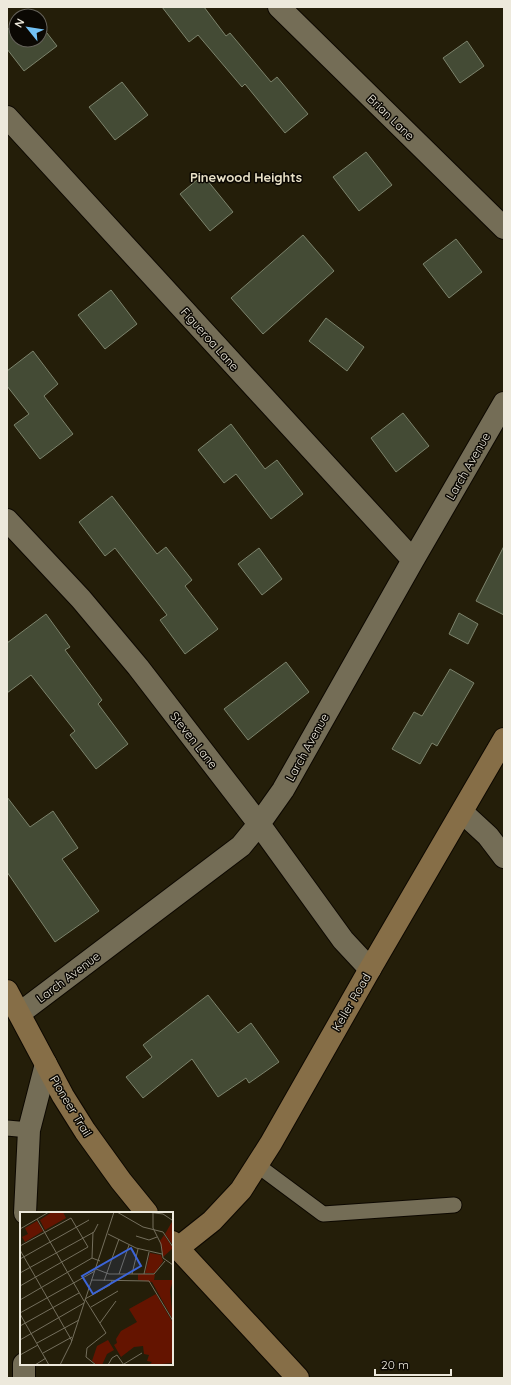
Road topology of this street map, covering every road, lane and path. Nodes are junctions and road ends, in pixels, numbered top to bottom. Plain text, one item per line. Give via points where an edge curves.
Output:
1 (279, 7) edge
2 (7, 117) edge
3 (504, 228) edge
4 (504, 403) edge
5 (7, 520) edge
6 (413, 560) junction
7 (504, 739) edge
8 (462, 812) junction
9 (259, 824) junction
10 (504, 857) edge
11 (370, 969) junction
12 (7, 991) edge
13 (20, 1013) junction
14 (46, 1064) junction
15 (7, 1128) edge
16 (29, 1130) junction
17 (257, 1165) junction
18 (454, 1205) dead end
19 (25, 1212) edge
20 (146, 1212) edge
21 (175, 1245) edge
22 (24, 1365) edge
23 (24, 1378) edge
24 (298, 1378) edge

1 - 3 street, Brian Lane
2 - 6 street, Figueroa Lane
4 - 6 street, Larch Avenue
5 - 9 street, Steven Lane via 81,599
6 - 9 street, Larch Avenue via 283,790
7 - 8 street, Keller Road
8 - 10 street via 488,836
8 - 11 street, Keller Road
9 - 11 street, Steven Lane via 344,940
9 - 13 street, Larch Avenue via 240,846
11 - 17 street, Keller Road
12 - 13 street, Pioneer Trail
13 - 14 street, Pioneer Trail
14 - 16 street
14 - 20 street, Pioneer Trail via 85,1131
15 - 16 lane
16 - 19 street
17 - 18 lane via 323,1214
17 - 21 street, Keller Road via 241,1190 212,1221
21 - 24 street
22 - 23 street

